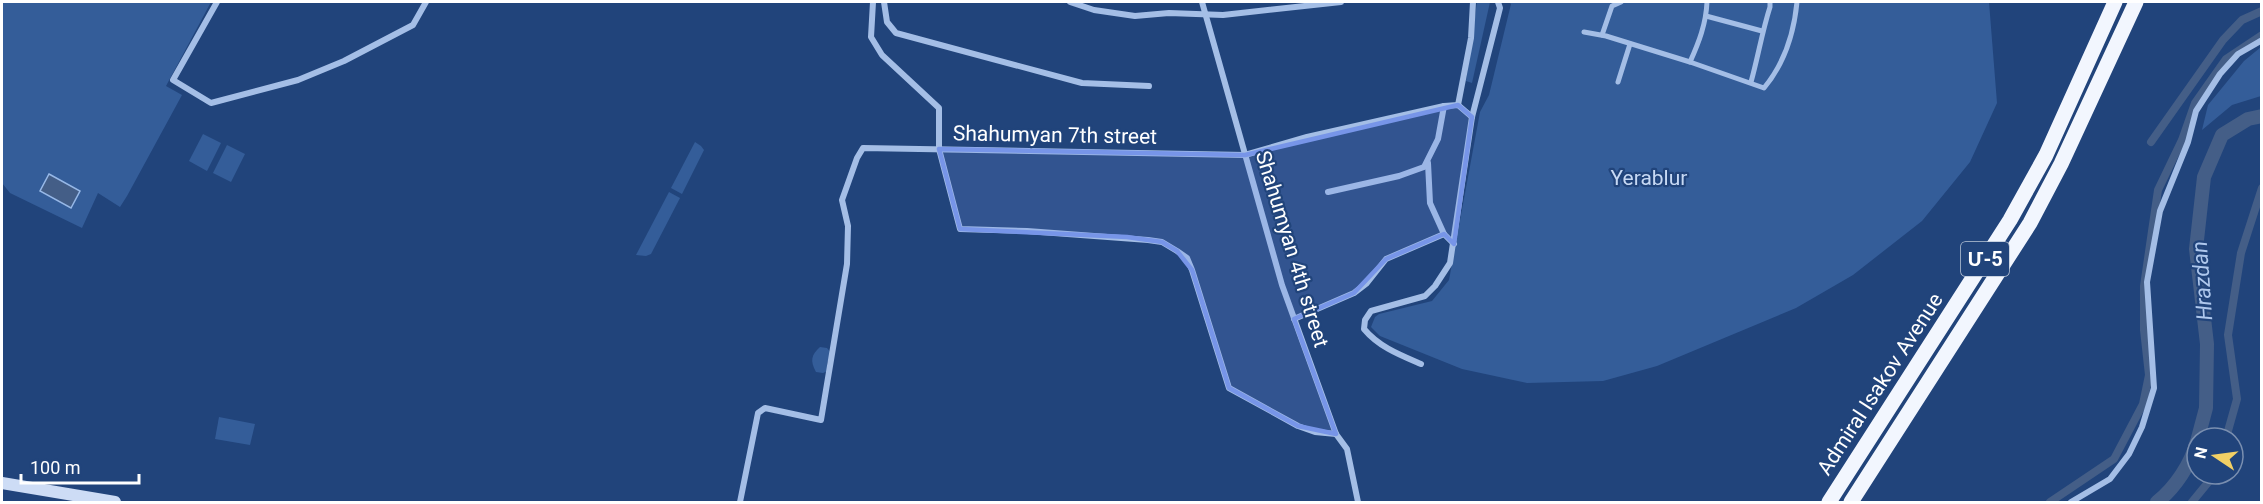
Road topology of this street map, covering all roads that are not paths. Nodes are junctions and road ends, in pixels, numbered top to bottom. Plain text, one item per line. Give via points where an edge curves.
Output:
1 (217, 2) edge
2 (426, 2) edge
3 (873, 2) edge
4 (884, 2) edge
5 (1070, 2) edge
6 (1202, 2) edge
7 (1341, 2) edge
8 (1473, 2) edge
9 (1498, 2) edge
10 (1622, 2) edge
11 (1707, 2) edge
12 (1770, 2) edge
13 (1797, 2) edge
14 (2115, 2) edge
15 (2136, 2) edge
16 (1206, 14) junction
17 (1706, 16) junction
18 (1762, 31) junction
19 (1584, 32) dead end
20 (1602, 35) junction
21 (2262, 40) edge
22 (1630, 44) junction
23 (1690, 62) junction
24 (1618, 82) dead end
25 (1751, 82) junction
26 (1149, 86) dead end
27 (1458, 105) junction
28 (1444, 106) junction
29 (1472, 117) junction
30 (939, 148) junction
31 (1245, 156) junction
32 (1428, 161) junction
33 (1328, 192) dead end
34 (1444, 234) junction
35 (1454, 244) junction
36 (1294, 318) junction
37 (1421, 364) dead end
38 (1336, 434) junction
39 (2, 485) edge
40 (89, 502) edge
41 (115, 502) edge
42 (740, 502) edge
43 (1358, 502) edge
44 (1829, 502) edge
45 (1851, 502) edge
46 (2071, 502) edge

1 - 2 street via 173,80 210,103 298,80 344,61 413,25
3 - 30 street via 871,37 882,55 939,108
4 - 26 street via 887,22 896,33 1082,82
5 - 16 street via 1135,16
6 - 16 street, Shahumyan 4th street
7 - 16 street
8 - 27 street via 1471,38
9 - 29 street via 1500,8
10 - 20 street via 1612,6
11 - 17 street
12 - 18 street
13 - 25 street via 1792,33 1775,75 1764,88
14 - 44 highway, Admiral Isakov Avenue / Մ-5 via 2046,155 2010,220
15 - 45 highway, Admiral Isakov Avenue / Մ-5 via 2030,223
16 - 31 street, Shahumyan 4th street
17 - 18 street
17 - 23 street
18 - 25 street
19 - 20 street
20 - 22 street
21 - 46 street via 2238,54 2196,111 2160,211 2147,282 2154,388 2142,427 2110,479
22 - 23 street
22 - 24 street
23 - 25 street
27 - 28 street, Shahumyan 7th street
27 - 29 street
28 - 31 street, Shahumyan 7th street via 1307,137
28 - 32 street via 1438,139
29 - 35 street
30 - 31 street, Shahumyan 7th street
30 - 38 street via 960,230 1126,237 1162,242 1187,258 1230,388 1298,426
30 - 42 street, Shahumyan 7th street via 863,148 857,158 842,200 848,226 847,264 821,420 765,408 758,412
31 - 36 street, Shahumyan 4th street
32 - 33 street via 1424,167 1399,176
32 - 34 street via 1430,203
34 - 35 street
34 - 36 street via 1386,259 1354,293
35 - 37 street via 1446,271 1425,296 1371,311 1365,320 1364,329 1371,337
36 - 38 street, Shahumyan 4th street
38 - 43 street, Shahumyan 4th street via 1347,449
39 - 40 main road
39 - 41 main road

